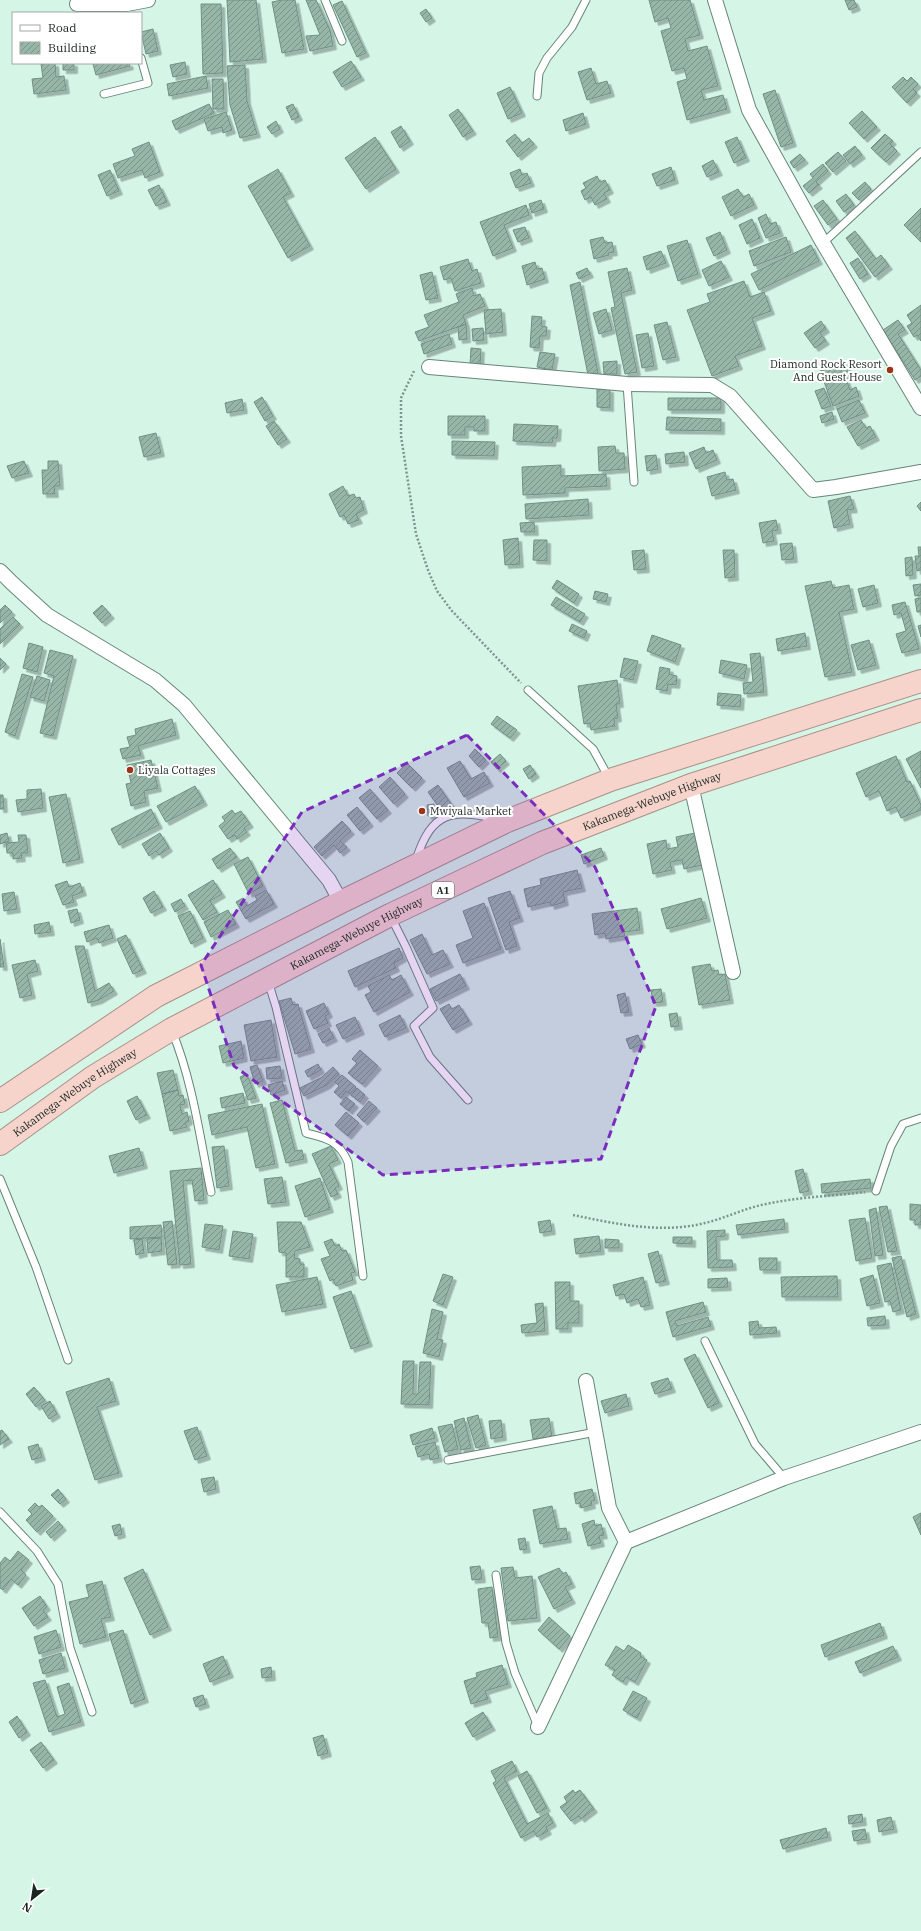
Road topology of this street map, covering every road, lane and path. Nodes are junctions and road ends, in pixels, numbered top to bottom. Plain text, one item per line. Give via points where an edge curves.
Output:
1 (148, 0) edge
2 (325, 0) edge
3 (586, 0) edge
4 (715, 0) edge
5 (77, 4) dead end
6 (128, 8) edge
7 (342, 41) dead end
8 (142, 62) edge
9 (104, 94) dead end
10 (537, 96) dead end
11 (921, 152) edge
12 (823, 243) junction
13 (429, 367) joint
14 (627, 384) junction
15 (918, 399) edge
16 (921, 472) edge
17 (634, 482) dead end
18 (0, 571) edge
19 (921, 681) edge
20 (528, 690) joint
21 (921, 710) edge
22 (610, 780) junction
23 (691, 785) junction
24 (507, 821) junction
25 (414, 866) junction
26 (341, 902) junction
27 (390, 915) junction
28 (733, 972) dead end
29 (267, 978) junction
30 (172, 1029) junction
31 (468, 1100) dead end
32 (0, 1101) edge
33 (921, 1118) edge
34 (0, 1144) edge
35 (0, 1179) edge
36 (876, 1191) joint
37 (211, 1192) dead end
38 (573, 1215) dead end
39 (363, 1276) dead end
40 (705, 1341) dead end
41 (68, 1360) dead end
42 (586, 1381) dead end
43 (596, 1432) junction
44 (921, 1432) edge
45 (448, 1460) dead end
46 (784, 1478) junction
47 (0, 1512) edge
48 (626, 1542) junction
49 (496, 1575) dead end
50 (92, 1712) dead end
51 (538, 1727) joint

1 - 6 street
2 - 7 lane
3 - 10 lane via 572,27 547,58 539,73
4 - 12 street via 750,110
5 - 6 street
8 - 9 lane via 148,83
11 - 12 lane
12 - 15 street
13 - 14 street
13 - 20 path via 414,371 401,398 401,436 416,534 437,591 452,612
14 - 16 street via 712,385 730,396 813,490
14 - 17 lane
18 - 26 street via 47,615 155,680 184,705 329,880
19 - 22 highway
20 - 22 lane via 593,749
21 - 23 highway, Kakamega-Webuye Highway / A1
22 - 24 highway
23 - 27 highway, Kakamega-Webuye Highway / A1 via 542,842
23 - 28 street
24 - 25 highway
24 - 25 lane via 465,813 442,818 425,835
25 - 26 highway
26 - 32 highway via 156,996
27 - 29 highway, Kakamega-Webuye Highway / A1
27 - 31 lane via 433,1008 414,1026 430,1057
29 - 30 highway, Kakamega-Webuye Highway / A1
29 - 39 lane via 306,1133 326,1138 336,1144 348,1162
30 - 34 highway, Kakamega-Webuye Highway / A1 via 93,1077
30 - 37 lane via 193,1103
33 - 36 lane via 903,1124 891,1146
35 - 41 lane via 36,1267
36 - 38 path via 812,1196 766,1204 705,1223 671,1227 626,1226
40 - 46 lane via 755,1444
42 - 43 street
43 - 45 lane
43 - 48 street via 608,1508
44 - 46 street
46 - 48 street
47 - 50 lane via 36,1551 58,1584 70,1648
48 - 51 street
49 - 51 lane via 506,1644 515,1673

